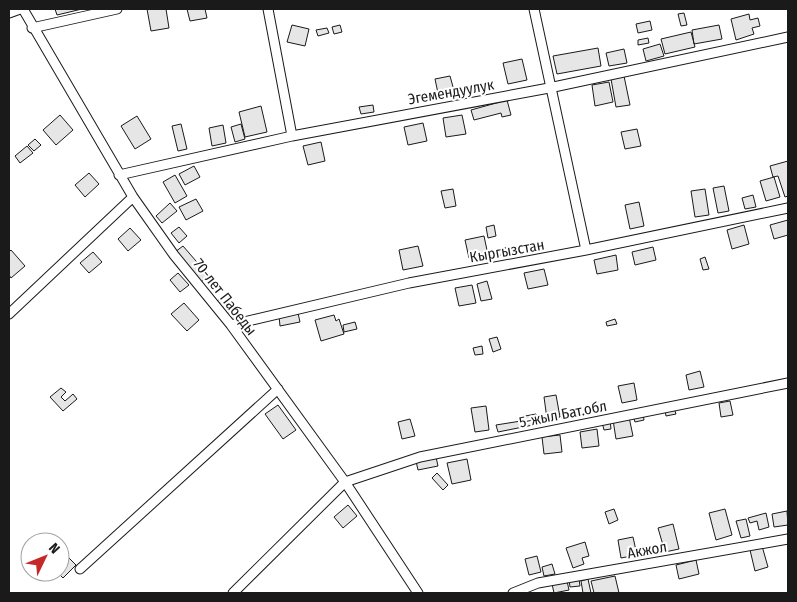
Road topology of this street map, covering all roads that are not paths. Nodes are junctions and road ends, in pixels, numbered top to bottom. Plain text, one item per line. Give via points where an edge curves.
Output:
1 (21, 9) edge
2 (117, 9) edge
3 (268, 9) edge
4 (534, 9) edge
5 (9, 13) edge
6 (32, 28) junction
7 (788, 37) edge
8 (549, 88) junction
9 (292, 136) junction
10 (119, 175) junction
11 (133, 197) junction
12 (788, 208) edge
13 (586, 250) junction
14 (9, 314) edge
15 (230, 325) junction
16 (788, 383) edge
17 (278, 389) junction
18 (345, 482) junction
19 (788, 539) edge
20 (80, 569) dead end
21 (233, 593) edge
22 (418, 593) edge
23 (513, 593) edge

1 - 5 street
1 - 6 street, 70-лет Пабеды
2 - 6 street
3 - 9 street
4 - 8 street
6 - 10 street, 70-лет Пабеды
7 - 8 street, Эгемендуулук
8 - 9 street, Эгемендуулук
8 - 13 street
9 - 10 street, Эгемендуулук
10 - 11 street, 70-лет Пабеды
11 - 14 street
11 - 15 street, 70-лет Пабеды
12 - 13 street, Кыргызстан
13 - 15 street, Кыргызстан via 409,283
15 - 17 street, 70-лет Пабеды
16 - 18 street, 5-жыл Бат.обл via 420,457
17 - 18 street, 70-лет Пабеды
17 - 20 street
18 - 21 street
18 - 22 street, 70-лет Пабеды
19 - 23 street, Акжол via 538,583

